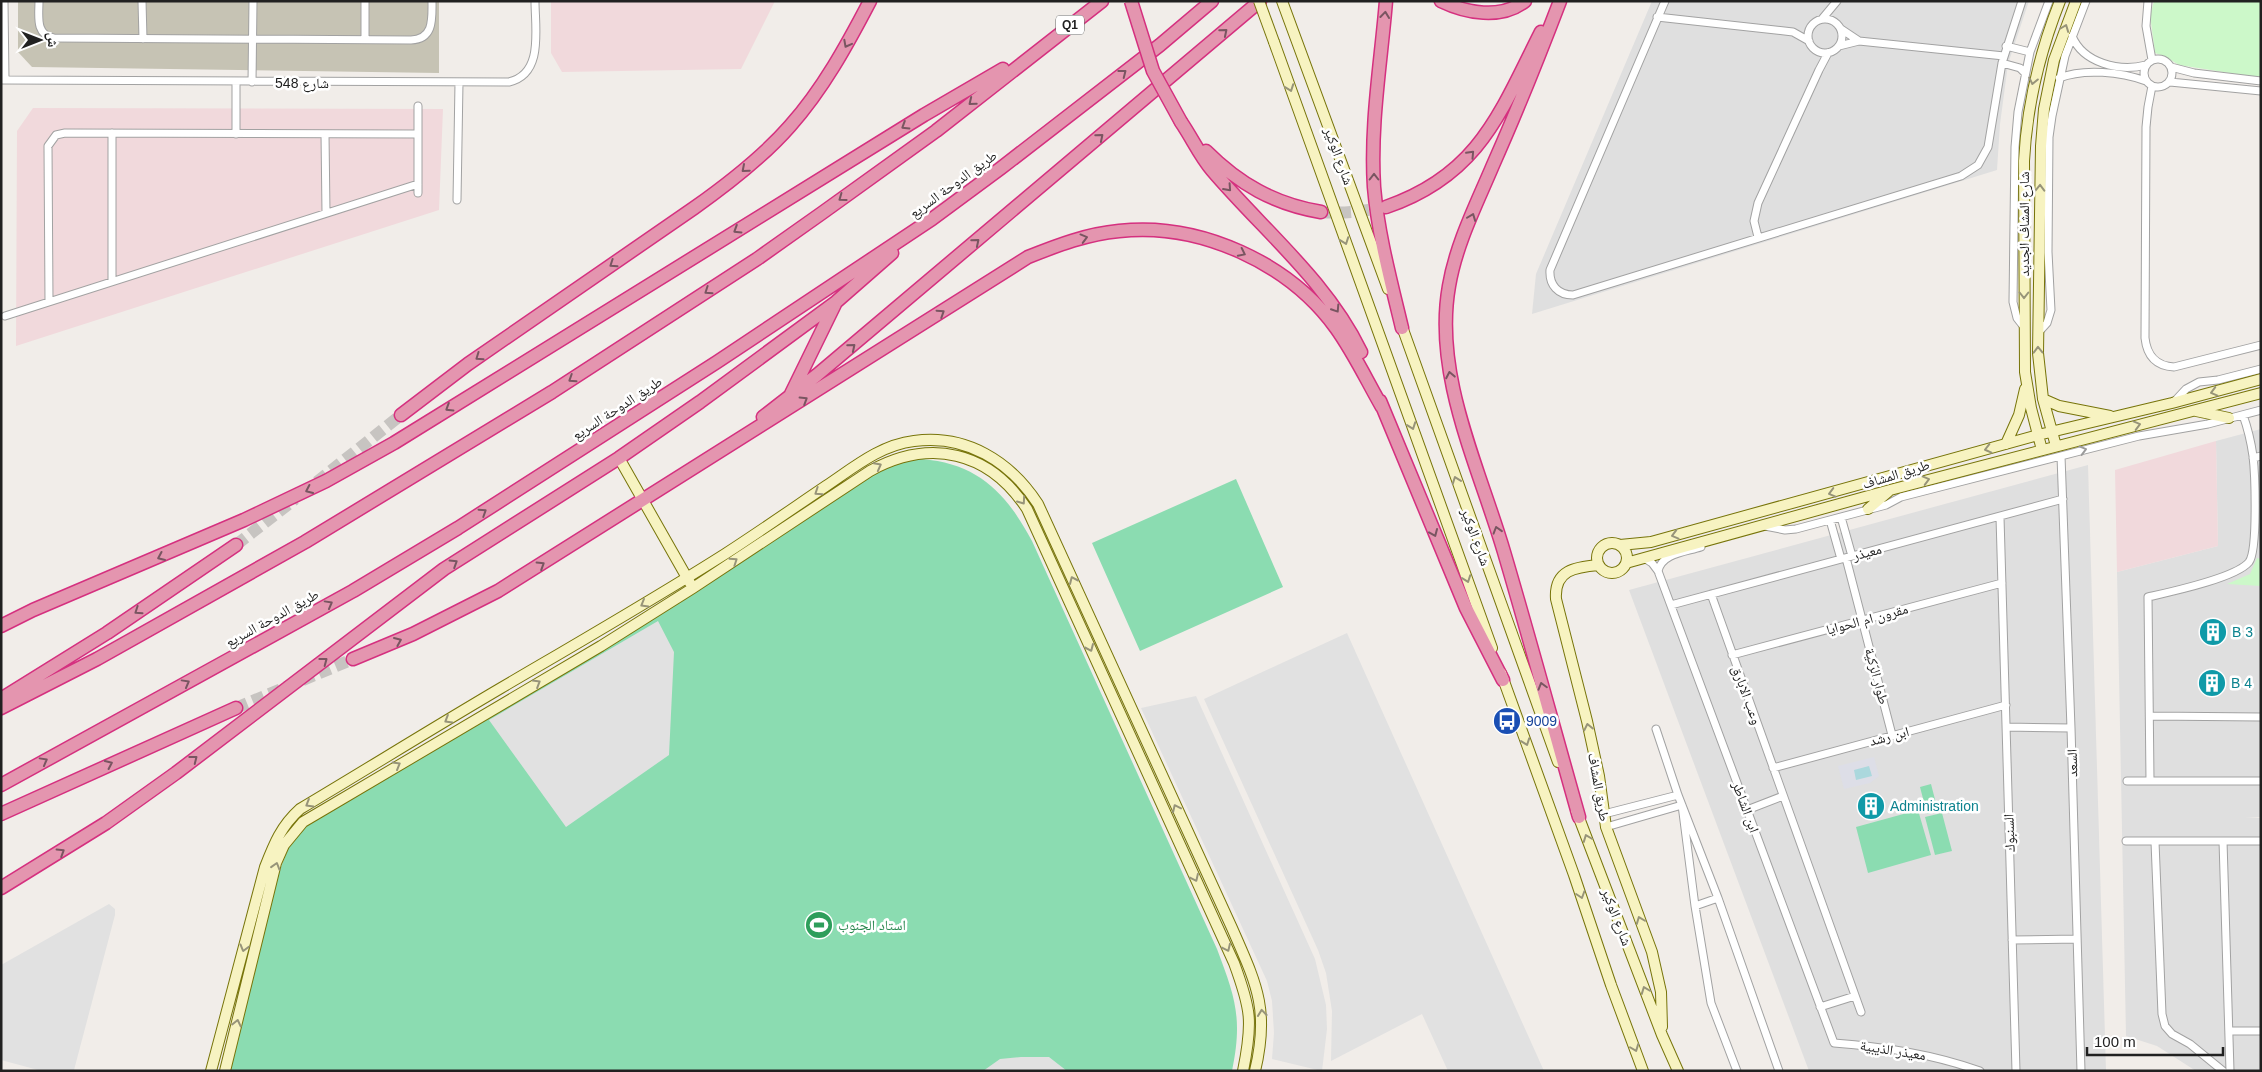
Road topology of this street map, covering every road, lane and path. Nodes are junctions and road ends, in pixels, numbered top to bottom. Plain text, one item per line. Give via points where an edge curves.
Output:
1 (4, 1) edge
2 (39, 1) edge
3 (142, 1) edge
4 (253, 1) edge
5 (365, 1) edge
6 (432, 1) edge
7 (535, 1) edge
8 (870, 1) edge
9 (1102, 1) edge
10 (1131, 1) edge
11 (1212, 1) edge
12 (1260, 1) edge
13 (1282, 1) edge
14 (1386, 1) edge
15 (1441, 1) edge
16 (1525, 1) edge
17 (1558, 1) edge
18 (1665, 1) edge
19 (2022, 1) edge
20 (2049, 1) edge
21 (2060, 1) edge
22 (2076, 1) edge
23 (2086, 1) edge
24 (2148, 1) edge
25 (1836, 2) edge
26 (1658, 17) junction
27 (1822, 19) junction
28 (1835, 22) junction
29 (1811, 26) junction
30 (1841, 29) junction
31 (1793, 32) junction
32 (2072, 36) junction
33 (143, 39) junction
34 (252, 39) junction
35 (365, 39) junction
36 (1809, 41) junction
37 (1859, 41) junction
38 (1839, 46) junction
39 (2006, 46) junction
40 (1038, 49) junction
41 (1816, 51) junction
42 (2030, 52) junction
43 (1828, 53) junction
44 (2003, 60) junction
45 (2152, 60) junction
46 (2146, 65) junction
47 (2171, 67) junction
48 (1818, 70) junction
49 (2025, 72) junction
50 (2059, 78) junction
51 (3, 80) edge
52 (2261, 81) edge
53 (236, 82) junction
54 (252, 82) junction
55 (459, 82) junction
56 (2170, 82) junction
57 (2149, 84) junction
58 (2261, 91) edge
59 (418, 106) dead end
60 (112, 133) junction
61 (236, 134) junction
62 (325, 134) junction
63 (418, 134) junction
64 (1190, 134) junction
65 (418, 184) junction
66 (418, 193) dead end
67 (457, 200) dead end
68 (1386, 206) tunnel mouth
69 (1321, 212) tunnel mouth
70 (326, 213) junction
71 (932, 219) junction
72 (1758, 238) junction
73 (112, 281) junction
74 (49, 302) junction
75 (836, 302) junction
76 (5, 316) dead end
77 (2024, 327) junction
78 (1402, 328) junction
79 (2038, 333) junction
80 (2261, 345) edge
81 (2261, 369) edge
82 (2261, 380) edge
83 (2026, 383) junction
84 (2261, 393) edge
85 (790, 396) junction
86 (2043, 399) junction
87 (2172, 404) junction
88 (1382, 407) junction
89 (2261, 410) edge
90 (2192, 411) junction
91 (2242, 415) junction
92 (401, 416) tunnel mouth
93 (2112, 416) junction
94 (2229, 418) junction
95 (2052, 432) junction
96 (2038, 435) junction
97 (2006, 444) junction
98 (2056, 446) junction
99 (2042, 450) junction
100 (2061, 456) junction
101 (2257, 457) edge
102 (619, 458) junction
103 (703, 463) junction
104 (1890, 490) junction
105 (2063, 499) junction
106 (643, 501) junction
107 (1868, 509) junction
108 (2000, 516) junction
109 (1841, 517) junction
110 (1830, 520) junction
111 (1760, 525) junction
112 (1727, 534) junction
113 (236, 545) tunnel mouth
114 (1620, 545) junction
115 (2258, 545) edge
116 (1644, 557) junction
117 (1846, 558) junction
118 (1626, 563) junction
119 (1599, 565) junction
120 (1658, 571) junction
121 (686, 578) junction
122 (2002, 583) junction
123 (693, 588) junction
124 (1711, 594) junction
125 (1670, 605) junction
126 (1862, 620) junction
127 (1, 626) edge
128 (1732, 655) junction
129 (353, 660) tunnel mouth
130 (1503, 680) junction
131 (1, 699) edge
132 (2006, 705) junction
133 (1, 708) edge
134 (236, 708) tunnel mouth
135 (2150, 716) junction
136 (2261, 717) edge
137 (2006, 727) junction
138 (2071, 728) junction
139 (1656, 729) dead end
140 (1892, 735) junction
141 (1772, 768) junction
142 (2150, 780) junction
143 (2126, 781) dead end
144 (2261, 781) edge
145 (1, 785) edge
146 (1678, 795) junction
147 (1783, 796) junction
148 (1682, 805) junction
149 (1746, 810) junction
150 (1, 814) edge
151 (1604, 814) junction
152 (1579, 817) junction
153 (1606, 827) junction
154 (2126, 841) dead end
155 (2223, 841) junction
156 (2261, 841) edge
157 (2155, 842) junction
158 (1, 888) edge
159 (1718, 898) junction
160 (1695, 906) junction
161 (2077, 939) junction
162 (2012, 940) junction
163 (1855, 996) junction
164 (1820, 1007) junction
165 (1861, 1012) dead end
166 (2229, 1031) junction
167 (2261, 1031) edge
168 (1662, 1035) junction
169 (1834, 1043) joint
170 (211, 1071) edge
171 (225, 1071) edge
172 (1243, 1071) edge
173 (1256, 1071) edge
174 (1643, 1071) edge
175 (1678, 1071) edge
176 (1737, 1071) edge
177 (1779, 1071) edge
178 (1980, 1071) edge
179 (2016, 1071) edge
180 (2081, 1071) edge
181 (2223, 1071) edge
182 (2230, 1071) edge

1 - 51 street
2 - 33 street via 39,26 49,37
3 - 33 street
4 - 34 street
5 - 35 street
6 - 35 street via 432,25 422,38
7 - 55 street, شارع 548 via 534,60 525,75 509,82
8 -> 92 highway via 842,54 818,90 790,126 762,154 728,184 468,364
9 - 40 highway, Q1
10 - 64 highway, bridge via 1153,71
71 -> 11 highway, طريق الدوحة السريع via 1160,45
85 -> 12 highway
12 -> 130 street, شارع الوكير, bridge
13 - 78 street, شارع الوكير
78 -> 14 highway via 1374,187 1377,92
15 - 16 highway via 1468,12 1488,13
68 -> 17 highway via 1428,189 1462,164 1478,147
152 -> 17 highway via 1504,551 1454,392 1445,342 1447,301 1456,257 1534,69
18 - 26 street
19 - 39 street
20 - 42 street
21 -> 77 street, شارع المشاف الجديد via 2034,76 2025,131
79 -> 22 street, شارع المشاف الجديد via 2044,109 2054,60
23 - 32 street
24 - 45 street via 2146,26
25 - 27 street
25 - 28 street
26 - 31 street
26 - 72 street via 1552,264 1552,283 1560,292 1573,295
27 - 28 street
27 - 29 street
28 - 30 street
29 - 31 street
29 - 36 street
30 - 37 street
30 - 38 street
31 - 36 street
32 - 46 street via 2078,48 2095,60 2123,68
32 - 50 street
33 - 34 street
34 - 35 street
34 - 54 street
36 - 41 street
37 - 38 street
37 - 44 street
38 - 43 street
39 - 42 street
39 - 44 street
40 -> 127 highway via 924,115 394,443 326,481
40 -> 133 highway via 936,131 822,213 552,392 305,542 96,660
41 - 43 street
41 - 48 street
42 - 49 street
43 - 48 street
44 - 49 street
44 - 72 street via 1988,147 1978,165 1970,171
45 - 46 street
45 - 47 street via 2161,59
46 - 57 street via 2144,73
47 - 52 street
47 - 56 street
48 - 72 street via 1758,203 1754,222
49 - 77 street via 2015,147 2012,295 2014,310
50 - 57 street via 2091,72 2128,76
50 - 79 street via 2050,137 2048,252 2051,310 2047,324
51 - 53 street, شارع 548
53 - 54 street, شارع 548
53 - 61 street
54 - 55 street, شارع 548
55 - 67 street
56 - 57 street via 2162,87
56 - 58 street
57 - 80 street via 2145,338 2148,353 2159,364 2174,367
59 - 63 street
60 - 61 street
60 - 73 street
60 - 74 street via 60,133 49,142
61 - 62 street
62 - 63 street
62 - 70 street
63 - 65 street
64 - 69 highway via 1236,179 1290,205
64 -> 88 highway via 1210,168 1328,296 1360,351
65 - 66 street
65 - 70 street
70 - 73 street
71 - 75 highway
145 -> 71 highway, طريق الدوحة السريع via 353,591 458,528
73 - 74 street
74 - 76 street
75 - 85 highway
75 - 102 highway
77 - 83 street, شارع المشاف الجديد
152 -> 78 street, شارع الوكير
86 -> 79 street, شارع المشاف الجديد
81 - 87 street via 2199,382 2186,389
82 -> 87 street, طريق المشاف
83 - 96 street, شارع المشاف الجديد
83 - 97 street
84 - 90 street, طريق المشاف
85 - 103 highway
86 - 93 street via 2059,406
86 - 95 street, شارع المشاف الجديد
87 - 93 street, طريق المشاف
103 -> 88 highway via 1028,257 1064,243 1121,231 1176,233 1213,242 1256,260 1290,281 1336,328
88 -> 130 highway via 1466,608
89 - 91 street, طريق المشاف
90 - 94 street
98 -> 90 street, طريق المشاف
91 - 94 street, طريق المشاف
91 - 101 street
93 - 95 street, طريق المشاف
100 -> 94 street, طريق المشاف
95 - 96 street, طريق المشاف
95 - 98 street, شارع المشاف الجديد
96 - 97 street, طريق المشاف
96 - 99 street, شارع المشاف الجديد
97 -> 114 street, طريق المشاف via 1651,542
98 - 99 street, طريق المشاف
104 -> 99 street, طريق المشاف
100 - 105 street, السعد
100 - 107 street, طريق المشاف via 1902,497
101 - 115 street
102 - 106 street
158 -> 102 highway via 90,834 168,779 444,569
103 - 106 highway
104 - 107 street
104 - 111 street, طريق المشاف
105 - 108 street, معيذر
105 - 138 street, السعد
106 - 121 street
129 -> 106 highway via 498,591
107 - 109 street, طريق المشاف
108 - 117 street, معيذر
108 - 122 street, السنبوك
109 - 110 street, طريق المشاف
109 - 117 street, طوار الرّكية
110 - 111 street, طريق المشاف via 1785,530
110 - 117 street, طوار الرّكية
111 - 112 street, طريق المشاف
112 - 116 street, طريق المشاف
112 - 120 street via 1714,543 1668,558
113 -> 131 highway via 107,633
114 - 118 street via 1625,550
114 - 119 street via 1602,547 1597,559
115 - 135 street via 2250,561 2236,571 2148,597
116 - 118 street, طريق المشاف
116 - 120 street, ابن الشاطر
117 - 124 street, معيذر
117 - 126 street, طوار الرّكية
118 - 119 street via 1617,572 1602,569
151 -> 119 street, طريق المشاف via 1599,776 1555,588 1558,580 1568,572
120 - 125 street, ابن الشاطر
121 - 123 street
121 -> 170 street via 292,816 277,836 265,867
173 -> 121 street via 1263,1021 1246,959 1044,517 1016,475 989,455 961,444 931,440 897,444 870,456
122 - 126 street, مقرون ام الحوايا
122 - 132 street, السنبوك
171 -> 123 street via 276,863 291,833 302,822
123 -> 172 street via 870,471 900,457 930,453 955,455 980,464 1001,478 1027,509 1234,962 1251,1022
124 - 125 street, معيذر
124 - 128 street, وعب الابارق
125 - 149 street, ابن الشاطر
126 - 128 street, مقرون ام الحوايا
126 - 140 street, طوار الرّكية
128 - 141 street, وعب الابارق
130 -> 174 street, شارع الوكير
132 - 137 street, السنبوك
132 - 140 street, ابن رشد
150 -> 134 highway
135 - 136 street
135 - 142 street
137 - 138 street
137 - 162 street, السنبوك
138 - 161 street, السعد
139 - 146 street
140 - 141 street, ابن رشد
141 - 147 street, وعب الابارق
142 - 143 street
142 - 144 street
146 - 148 street
146 - 151 street
147 - 149 street
147 - 163 street, وعب الابارق
148 - 153 street
148 - 159 street
148 - 160 street
149 - 164 street, ابن الشاطر
151 - 153 street, طريق المشاف
168 -> 152 street, شارع الوكير
168 -> 153 street, طريق المشاف via 1661,992 1652,952
154 - 157 street
155 - 156 street
155 - 157 street
155 - 166 street
157 - 181 street via 2165,1026
159 - 160 street
159 - 177 street
160 - 176 street via 1711,1003
161 - 162 street
161 - 180 street, السعد
162 - 179 street, السنبوك
163 - 164 street
163 - 165 street, وعب الابارق
164 - 169 street, ابن الشاطر
166 - 167 street
166 - 182 street
168 - 175 street, شارع الوكير
169 - 178 street, معيذر الذيبية via 1903,1050

